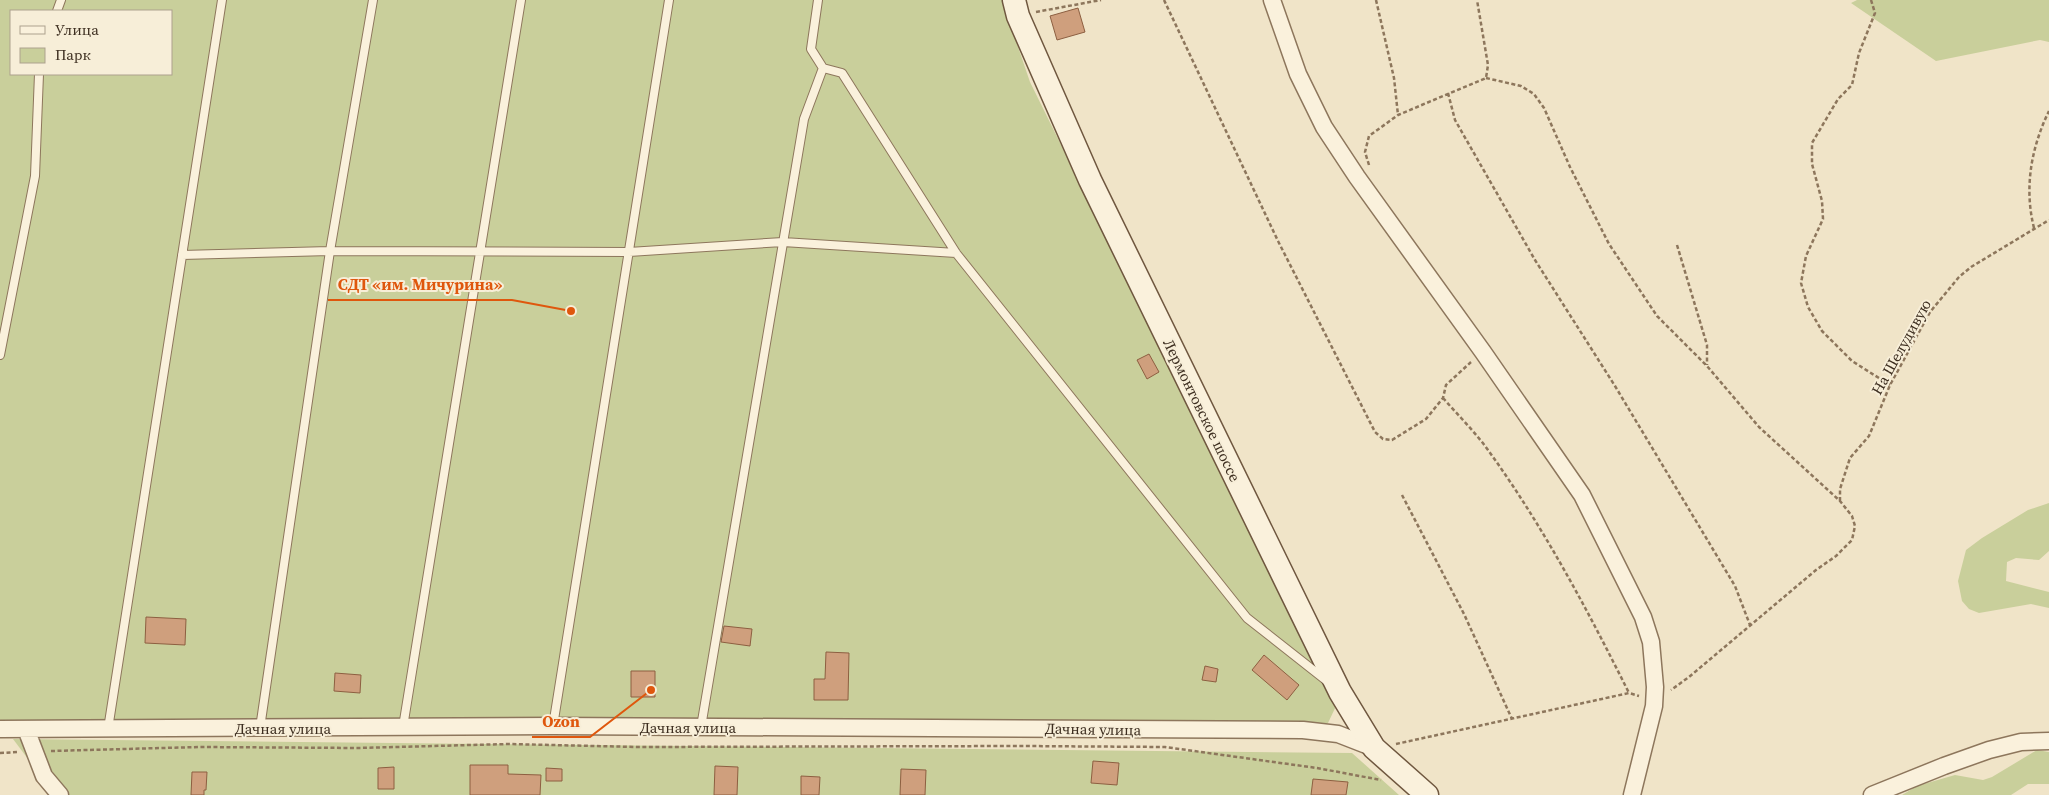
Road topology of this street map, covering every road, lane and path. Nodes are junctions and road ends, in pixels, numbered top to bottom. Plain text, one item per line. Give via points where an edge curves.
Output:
1 (222, 0) edge
2 (373, 0) edge
3 (521, 0) edge
4 (668, 0) edge
5 (818, 0) edge
6 (1100, 0) edge
7 (1164, 0) edge
8 (1272, 0) edge
9 (1376, 0) edge
10 (1477, 0) edge
11 (1870, 0) edge
12 (1016, 8) edge
13 (823, 68) junction
14 (39, 75) edge
15 (1486, 78) junction
16 (1448, 93) junction
17 (2049, 111) edge
18 (1398, 115) junction
19 (1371, 171) dead end
20 (2049, 220) edge
21 (2034, 228) junction
22 (782, 242) junction
23 (1677, 245) dead end
24 (330, 251) junction
25 (480, 251) junction
26 (628, 252) junction
27 (956, 253) junction
28 (182, 255) junction
29 (1483, 352) junction
30 (0, 355) edge
31 (1707, 366) junction
32 (1890, 385) junction
33 (1443, 398) junction
34 (1402, 495) dead end
35 (1750, 626) dead end
36 (1340, 692) junction
37 (1629, 692) dead end
38 (1512, 719) dead end
39 (553, 726) junction
40 (403, 727) junction
41 (700, 727) junction
42 (108, 728) junction
43 (260, 728) junction
44 (0, 729) edge
45 (26, 729) junction
46 (2049, 741) edge
47 (1374, 748) junction
48 (35, 751) junction
49 (0, 753) edge
50 (1387, 782) dead end
51 (60, 795) edge
52 (1427, 795) edge
53 (1632, 795) edge
54 (1872, 795) edge

1 - 28 lane
2 - 24 lane
3 - 25 lane
4 - 26 lane
5 - 13 lane via 811,49
6 - 12 path
7 - 33 path via 1282,250 1375,432 1383,439 1392,440 1426,419
8 - 29 street via 1298,74 1324,127
9 - 18 path via 1394,78
10 - 15 path via 1488,65
11 - 32 path via 1875,13 1859,53 1852,85 1838,99 1812,143 1812,164 1822,201 1823,219 1806,256 1801,283 1808,307 1822,331 1852,361
12 - 36 street, Лермонтовское шоссе via 1090,180
13 - 22 lane via 804,119
13 - 27 lane via 842,73
14 - 30 lane via 35,176
15 - 16 path
15 - 31 path via 1521,86 1534,94 1544,108 1608,244 1657,316
16 - 18 path
16 - 35 path via 1455,120 1535,260 1735,586
17 - 21 path via 2031,162 2028,192
18 - 19 path via 1369,136 1365,152
20 - 21 path, На Шелудивую
21 - 32 path, На Шелудивую via 1988,255 1959,277 1930,312
22 - 26 lane
22 - 27 lane
22 - 41 lane
23 - 31 path via 1707,345
24 - 25 lane
24 - 28 lane
24 - 43 lane
25 - 26 lane
25 - 40 lane
26 - 39 lane
27 - 36 lane via 1247,618
28 - 42 lane
29 - 33 path via 1446,385
29 - 53 street via 1582,495 1643,617 1651,642 1654,706
31 - 32 path, На Шелудивую via 1759,427 1840,501 1840,489 1850,458 1869,436
33 - 37 path via 1487,448 1536,522 1586,608
34 - 38 path via 1464,614
36 - 47 street, Лермонтовское шоссе
39 - 40 street, Дачная улица
39 - 41 street, Дачная улица
40 - 43 street, Дачная улица
41 - 47 street, Дачная улица via 1303,730 1338,734
42 - 43 street, Дачная улица
42 - 45 street, Дачная улица
44 - 45 street, Дачная улица
45 - 48 street
46 - 54 street via 2022,742 1989,750
47 - 52 street, Лермонтовское шоссе
48 - 49 path
48 - 50 path via 509,744 1165,747 1318,768
48 - 51 street via 44,776

